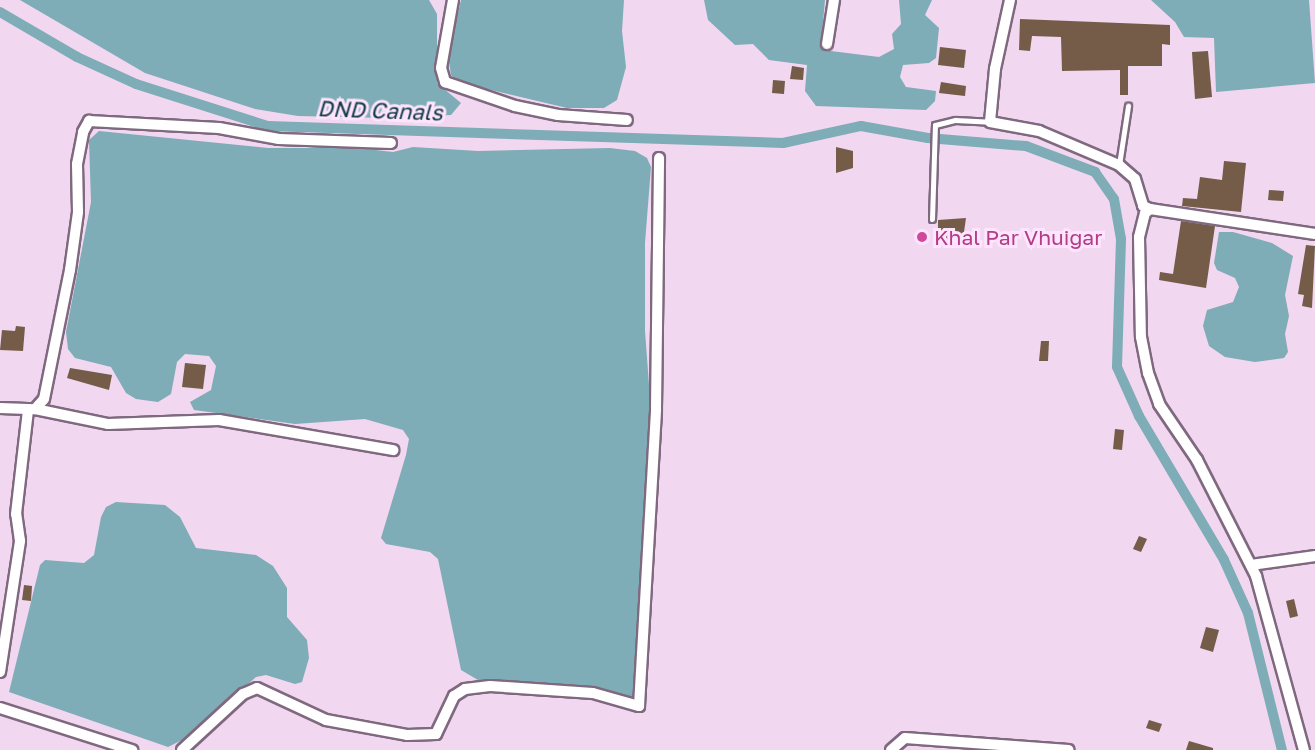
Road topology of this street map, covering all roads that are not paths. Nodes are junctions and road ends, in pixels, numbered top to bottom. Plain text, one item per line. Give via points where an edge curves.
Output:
1 (453, 0) edge
2 (834, 0) edge
3 (1010, 0) edge
4 (827, 44) dead end
5 (1128, 106) dead end
6 (627, 120) dead end
7 (990, 122) junction
8 (391, 143) dead end
9 (659, 158) dead end
10 (1119, 165) junction
11 (1150, 209) junction
12 (932, 219) dead end
13 (1315, 234) edge
14 (0, 408) edge
15 (31, 410) junction
16 (393, 450) dead end
17 (1315, 556) edge
18 (1251, 565) junction
19 (4, 620) edge
20 (0, 672) edge
21 (0, 708) edge
22 (132, 750) edge
23 (182, 750) edge
24 (891, 750) edge
25 (1069, 750) edge
26 (1304, 750) edge

1 - 6 street via 441,68 445,82 515,106 558,115
2 - 4 street
3 - 7 street via 995,69
5 - 10 lane
7 - 10 street via 1039,131
7 - 12 lane via 940,122 933,132
8 - 15 street via 279,139 219,128 89,121 82,132 77,164 78,212 70,270 44,399
9 - 23 street via 656,409 639,706 592,693 490,686 465,689 454,696 436,734 407,735 326,720 257,688 243,694
10 - 11 street via 1135,179 1143,207
11 - 13 street
11 - 18 street via 1145,213 1139,237 1141,337 1148,374 1159,404 1197,460
14 - 15 street
15 - 16 street via 108,424 219,420
15 - 19 street via 16,514 20,541
17 - 18 street
18 - 26 street via 1266,603
19 - 20 street
21 - 22 street
24 - 25 street via 905,738

